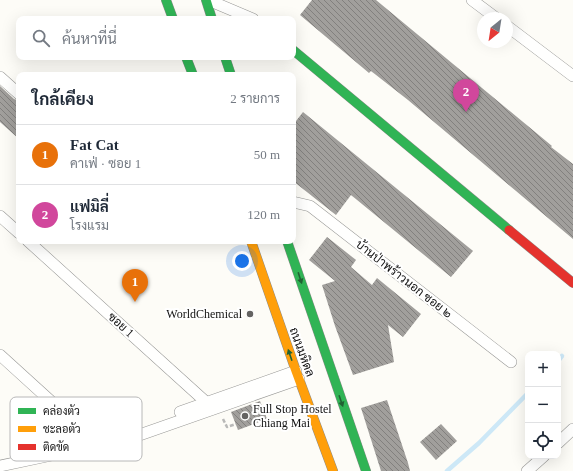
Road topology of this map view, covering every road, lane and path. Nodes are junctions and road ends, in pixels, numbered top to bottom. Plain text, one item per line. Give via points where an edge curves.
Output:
1 (166, 0) edge
2 (207, 0) edge
3 (472, 0) edge
4 (488, 12) edge
5 (172, 16) edge
6 (211, 16) edge
7 (246, 16) edge
8 (513, 31) edge
9 (296, 53) edge
10 (187, 60) edge
11 (226, 60) edge
12 (192, 72) edge
13 (230, 72) edge
14 (573, 76) edge
15 (0, 77) edge
16 (16, 91) edge
17 (296, 203) edge
18 (0, 216) edge
19 (16, 230) edge
20 (31, 244) edge
21 (252, 244) edge
22 (288, 244) edge
23 (573, 284) edge
24 (0, 355) edge
25 (511, 362) dead end
26 (297, 375) junction
27 (46, 397) edge
28 (209, 406) junction
29 (142, 428) edge
30 (573, 429) edge
31 (561, 440) edge
32 (541, 459) edge
33 (24, 461) edge
34 (0, 466) edge
35 (333, 471) edge
36 (366, 471) edge
37 (527, 471) edge

1 - 5 main road
2 - 6 main road
2 - 7 street
3 - 4 street
8 - 14 street
9 - 23 main road
10 - 12 main road
11 - 13 main road
15 - 16 street
17 - 25 street, บ้านป่าพร้าวนอก ซอย ๒ via 310,206
18 - 19 street
20 - 28 street, ซอย 1
26 -> 21 main road, ถนนมหิดล
22 -> 36 main road, ถนนมหิดล
24 - 27 street
26 - 28 street
26 - 35 main road, ถนนมหิดล
28 - 29 street
30 - 31 street
32 - 37 street
33 - 34 street

